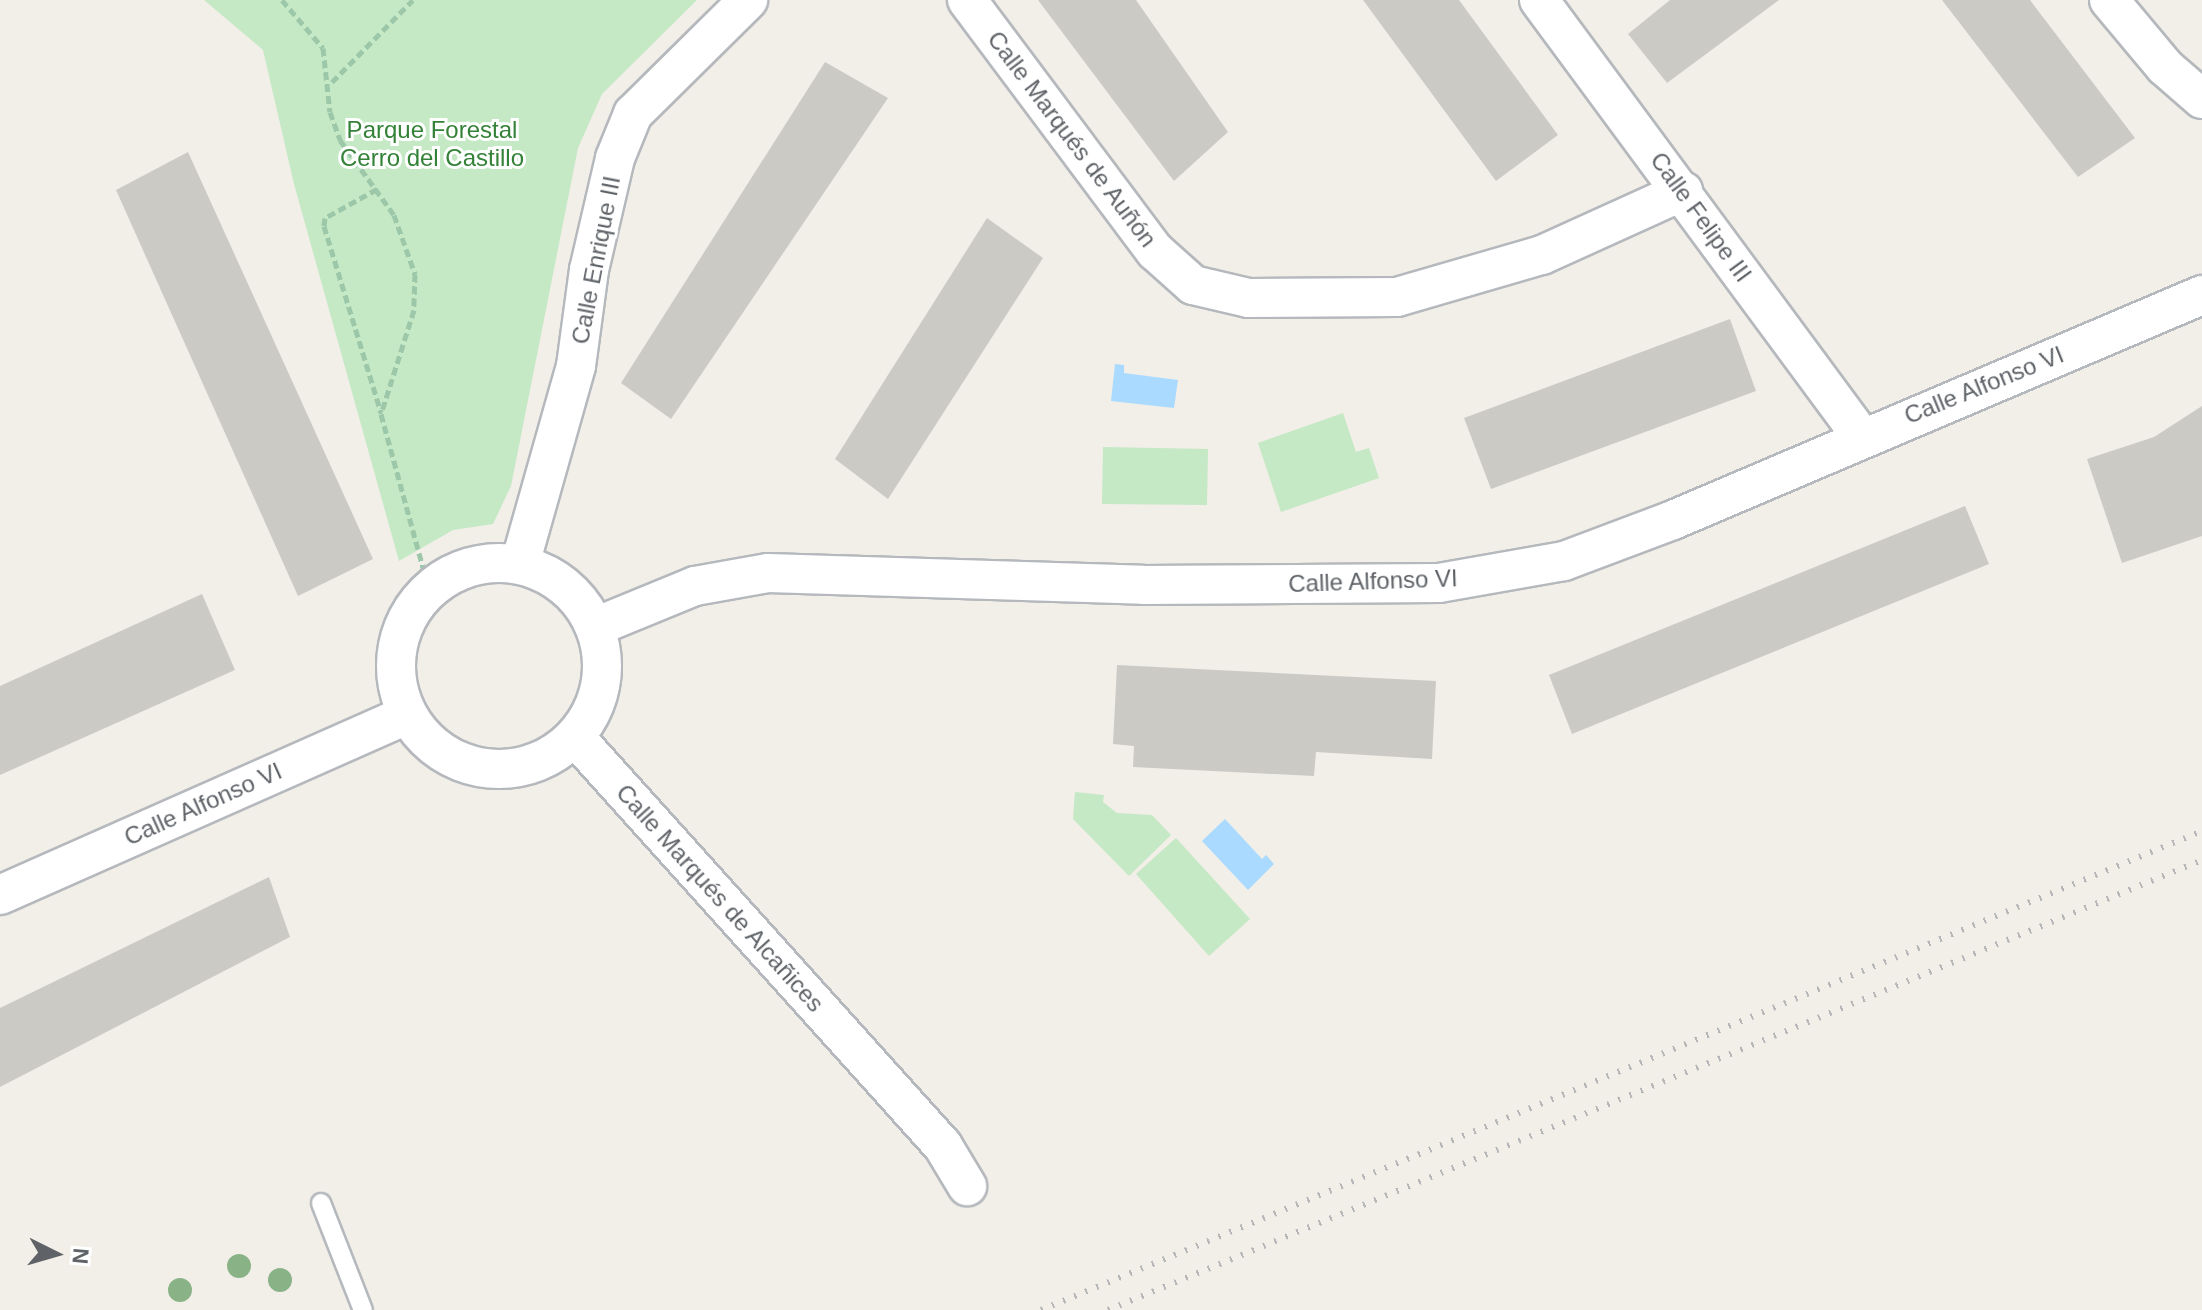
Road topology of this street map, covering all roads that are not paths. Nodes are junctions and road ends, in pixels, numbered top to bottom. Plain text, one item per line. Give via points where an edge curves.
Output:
1 (748, 0) edge
2 (967, 0) edge
3 (1539, 0) edge
4 (2109, 0) edge
5 (2202, 99) edge
6 (1683, 191) junction
7 (2202, 295) edge
8 (1861, 436) junction
9 (520, 564) junction
10 (595, 627) junction
11 (407, 715) junction
12 (575, 737) junction
13 (0, 895) edge
14 (967, 1186) dead end
15 (321, 1203) dead end
16 (363, 1310) edge

1 - 9 street, Calle Enrique III via 633,114 615,158 589,270 576,366
2 - 6 street, Calle Marqués de Auñón via 1155,251 1193,285 1248,298 1397,297 1542,255
3 - 6 street, Calle Felipe III
4 - 5 street via 2165,67
6 - 8 street, Calle Felipe III
7 - 8 street, Calle Alfonso VI
8 - 10 street, Calle Alfonso VI via 1673,520 1564,561 1439,583 1143,585 768,573 695,586
9 - 10 street via 552,576 577,598
9 - 11 street via 462,568 429,590 401,630 395,658 397,688
10 - 12 street via 602,655 601,685
11 - 12 street via 427,742 454,760 485,769 518,768 549,757
11 - 13 street, Calle Alfonso VI
12 - 14 street, Calle Marqués de Alcañices via 943,1146
15 - 16 lane

